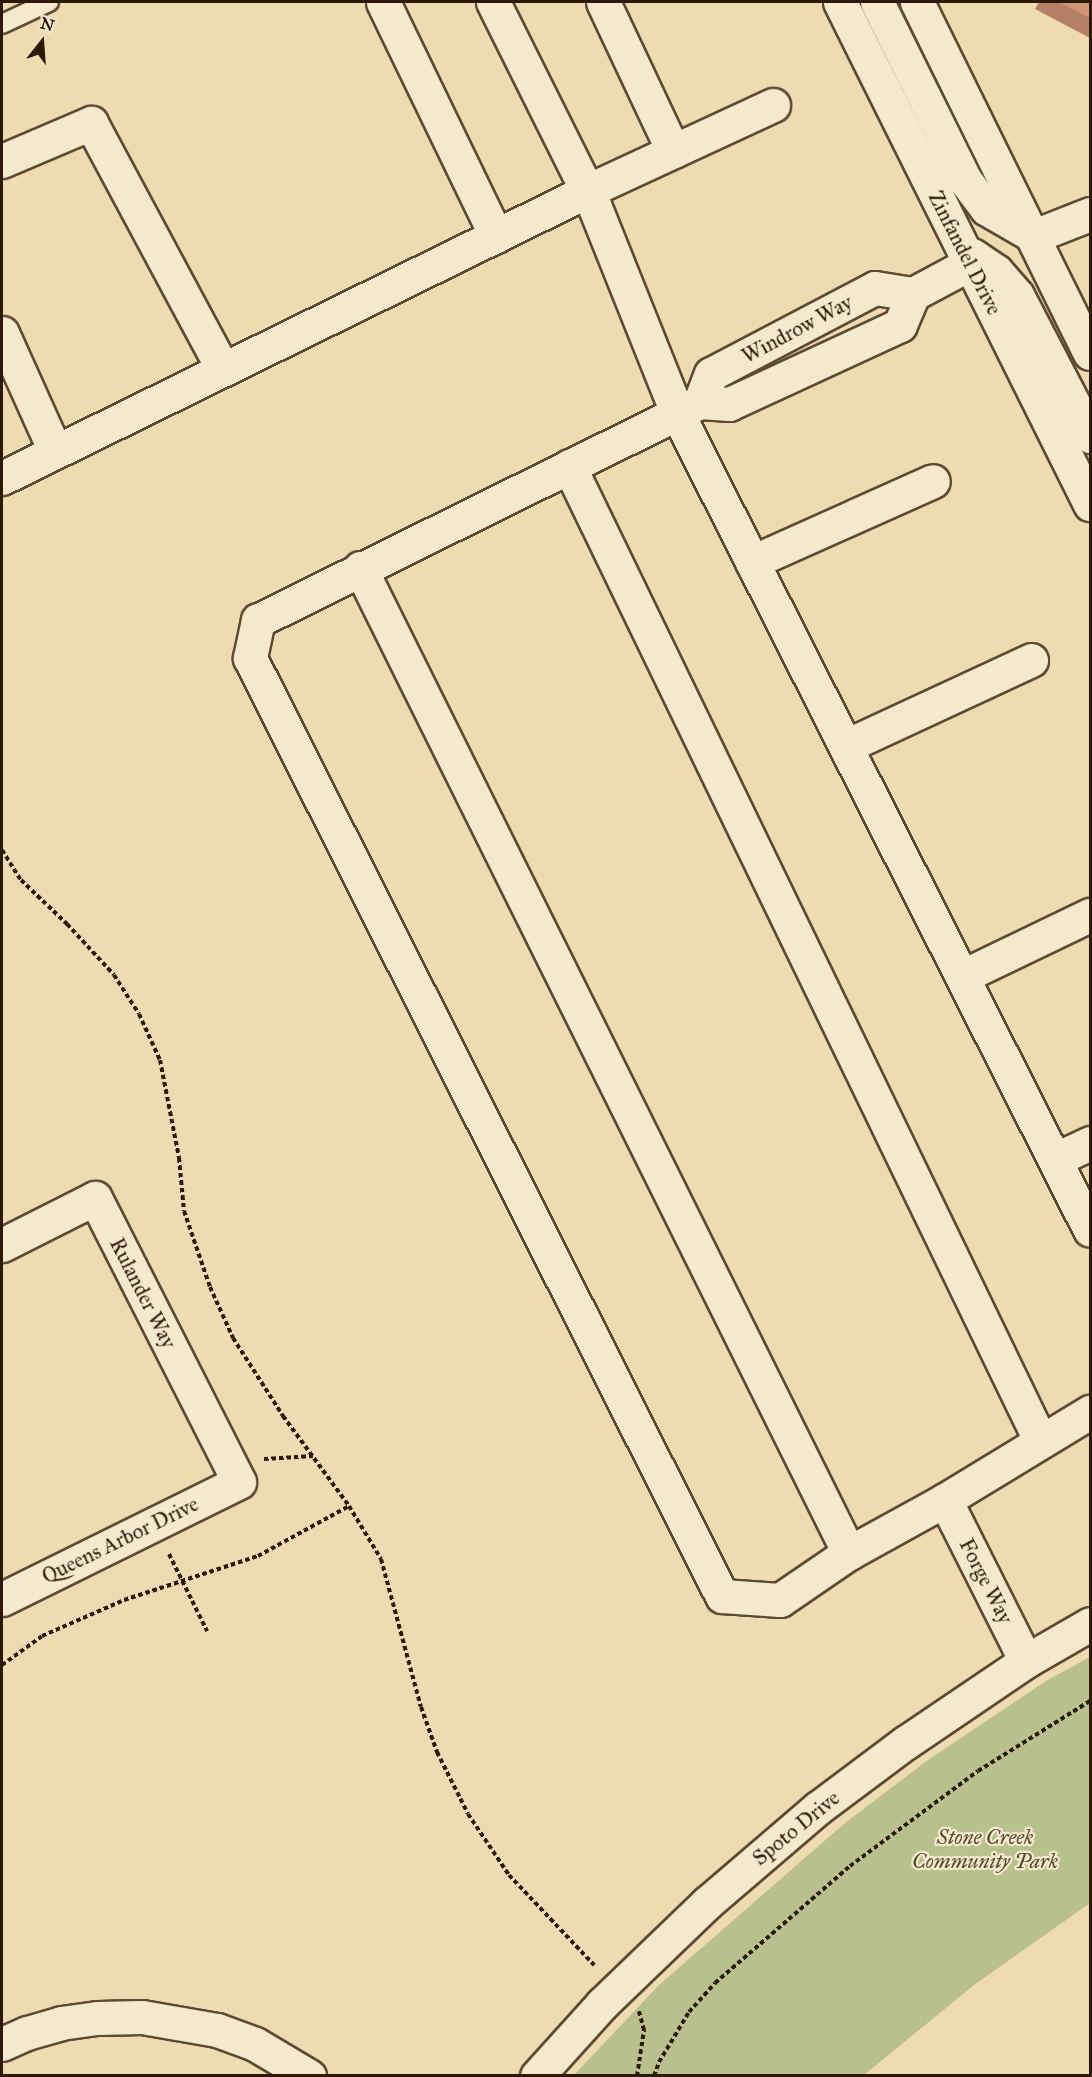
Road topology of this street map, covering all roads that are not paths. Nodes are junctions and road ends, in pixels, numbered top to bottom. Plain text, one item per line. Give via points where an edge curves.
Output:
1 (49, 2) edge
2 (383, 2) edge
3 (493, 2) edge
4 (603, 2) edge
5 (840, 2) edge
6 (877, 2) edge
7 (917, 2) edge
8 (2, 24) edge
9 (772, 105) dead end
10 (673, 151) junction
11 (2, 161) edge
12 (587, 191) junction
13 (1090, 214) edge
14 (496, 236) junction
15 (1034, 236) junction
16 (968, 258) junction
17 (914, 294) junction
18 (2, 333) edge
19 (1090, 353) edge
20 (223, 369) junction
21 (688, 407) junction
22 (1090, 436) edge
23 (55, 452) junction
24 (569, 466) junction
25 (2, 478) edge
26 (933, 481) dead end
27 (1090, 504) edge
28 (752, 562) junction
29 (360, 568) junction
30 (1031, 660) dead end
31 (846, 746) junction
32 (1090, 915) edge
33 (963, 976) junction
34 (1090, 1143) edge
35 (1056, 1159) junction
36 (1090, 1230) edge
37 (2, 1245) edge
38 (1090, 1412) edge
39 (1040, 1440) junction
40 (239, 1482) joint
41 (945, 1500) junction
42 (849, 1553) junction
43 (2, 1599) edge
44 (1090, 1624) edge
45 (1026, 1661) junction
46 (2, 2044) edge
47 (309, 2076) edge
48 (537, 2076) edge

1 - 8 lane
2 - 14 street
3 - 12 street
4 - 10 street
5 - 16 street, Zinfandel Drive
6 - 15 street via 965,180 987,209
7 - 15 street
9 - 10 street
10 - 12 street
11 - 20 street via 91,123
12 - 14 street
12 - 21 street
13 - 15 street
14 - 20 street
15 - 19 street
16 - 17 street
16 - 22 street via 975,256 996,271 1017,295
16 - 27 street, Zinfandel Drive
17 - 21 street, Windrow Way via 900,325 729,404
17 - 21 street, Windrow Way via 875,288 711,374
18 - 23 street
20 - 23 street
21 - 24 street
21 - 28 street
23 - 25 street
24 - 29 street
24 - 39 street
26 - 28 street
28 - 31 street
29 - 42 street
29 - 42 street via 258,620 250,658 722,1596 780,1600
30 - 31 street
31 - 33 street
32 - 33 street
33 - 35 street
34 - 35 street
35 - 36 street
37 - 40 street, Rulander Way via 95,1198
38 - 39 street
39 - 41 street
40 - 43 street, Queens Arbor Drive
41 - 42 street
41 - 45 street, Forge Way
44 - 45 street, Spoto Drive
45 - 48 street, Spoto Drive via 818,1808 706,1903
46 - 47 street via 61,2023 142,2017 179,2022 255,2044

